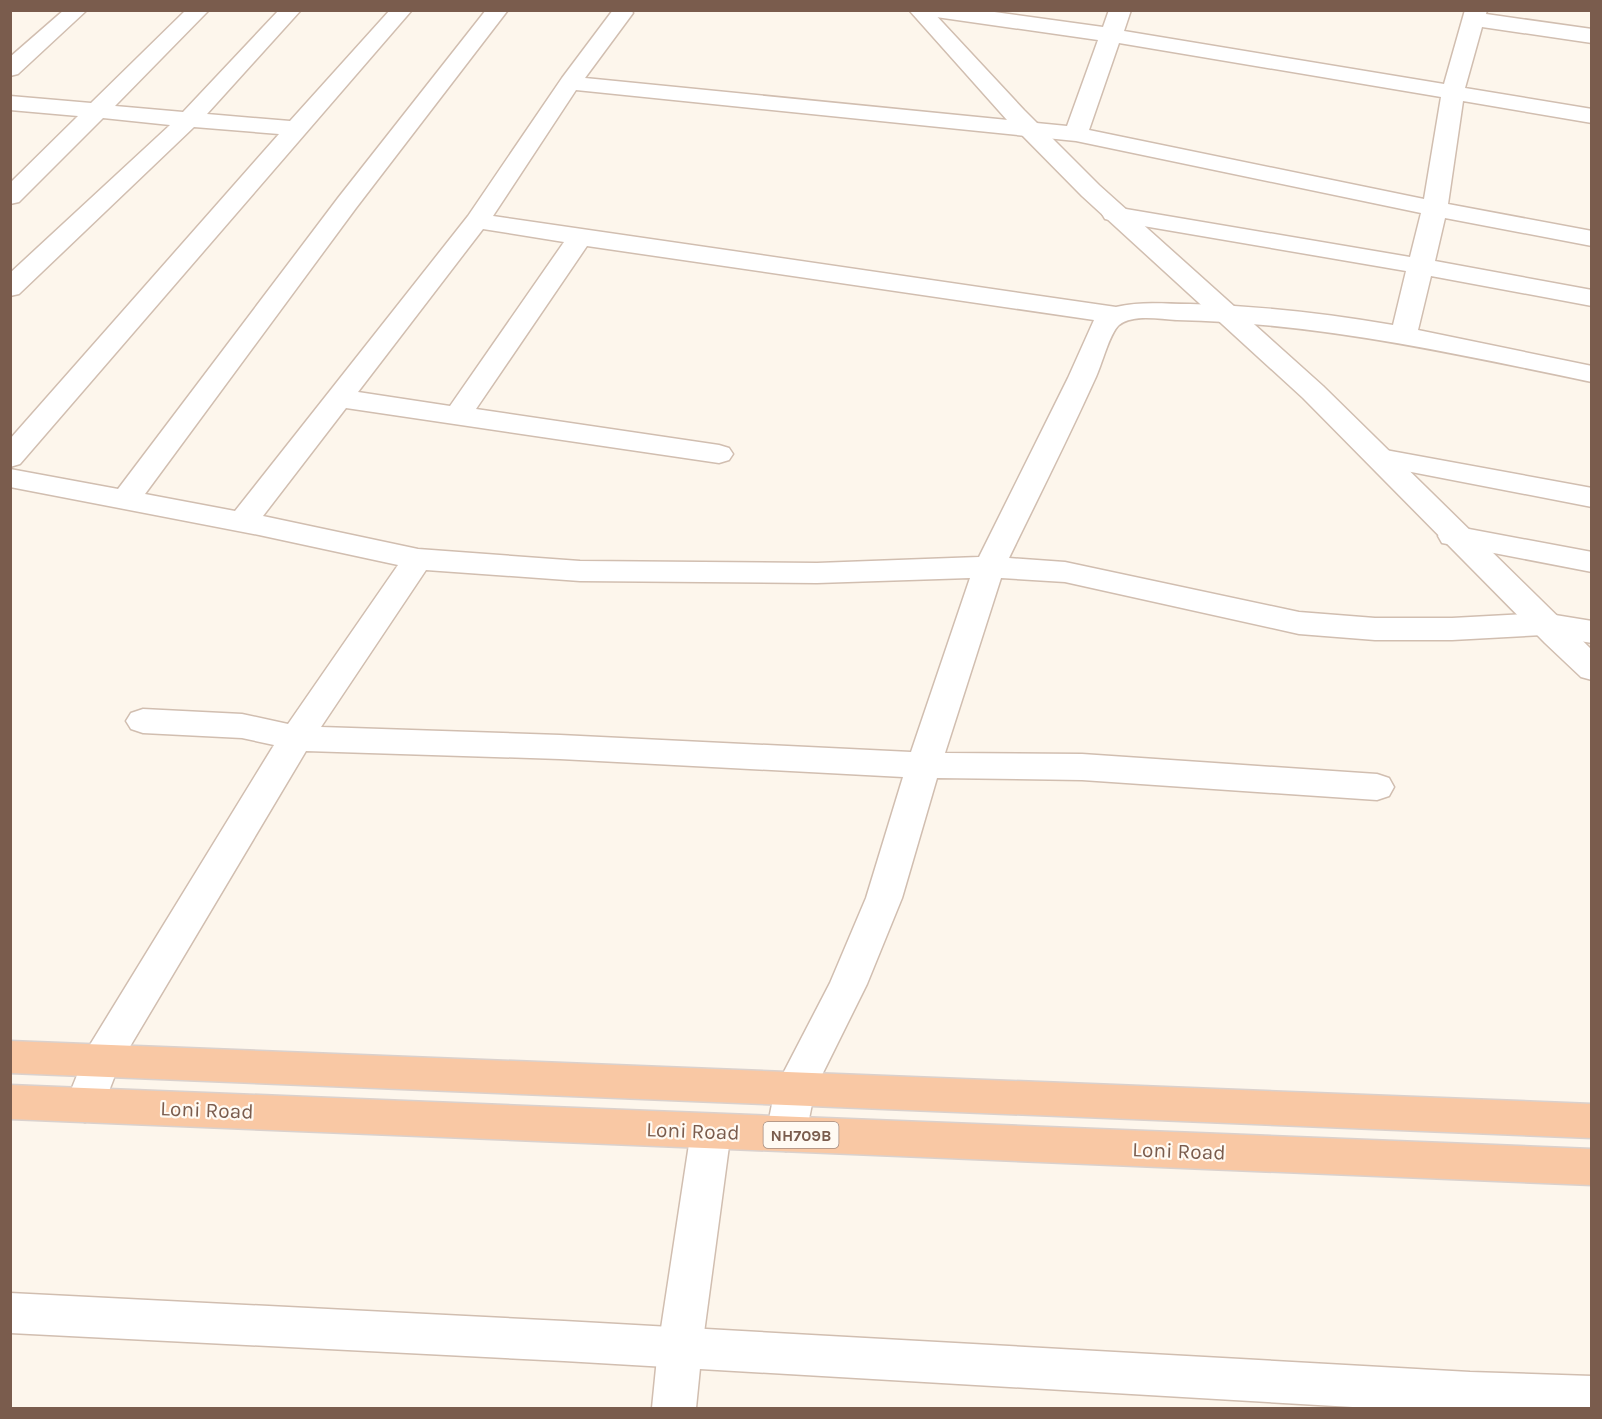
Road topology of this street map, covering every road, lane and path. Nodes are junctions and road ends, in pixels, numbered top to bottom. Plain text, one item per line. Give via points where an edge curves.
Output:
1 (77, 10) edge
2 (199, 10) edge
3 (291, 10) edge
4 (402, 10) edge
5 (498, 10) edge
6 (919, 10) edge
7 (929, 10) edge
8 (1120, 10) edge
9 (622, 14) dead end
10 (1474, 15) edge
11 (1112, 35) junction
12 (1592, 36) edge
13 (10, 69) edge
14 (570, 83) junction
15 (1453, 91) junction
16 (10, 103) edge
17 (99, 111) junction
18 (1592, 116) edge
19 (188, 120) junction
20 (296, 129) junction
21 (1029, 129) junction
22 (1076, 134) junction
23 (10, 197) edge
24 (1435, 208) junction
25 (1114, 214) junction
26 (477, 221) junction
27 (580, 238) junction
28 (1592, 239) edge
29 (1420, 266) junction
30 (10, 288) edge
31 (1592, 298) edge
32 (1221, 311) junction
33 (1116, 315) junction
34 (1403, 336) junction
35 (1592, 374) edge
36 (339, 398) junction
37 (458, 415) junction
38 (719, 454) dead end
39 (10, 458) edge
40 (1380, 458) junction
41 (10, 478) edge
42 (1592, 498) edge
43 (125, 500) junction
44 (242, 522) junction
45 (1453, 536) junction
46 (418, 559) junction
47 (1592, 562) edge
48 (989, 567) junction
49 (1543, 624) junction
50 (1592, 632) edge
51 (1592, 669) edge
52 (143, 722) dead end
53 (296, 738) junction
54 (924, 765) junction
55 (1377, 787) dead end
56 (10, 1057) edge
57 (102, 1060) junction
58 (795, 1089) junction
59 (10, 1102) edge
60 (85, 1105) junction
61 (1592, 1121) edge
62 (711, 1131) junction
63 (786, 1134) junction
64 (1592, 1167) edge
65 (10, 1313) edge
66 (680, 1348) junction
67 (1592, 1397) edge
68 (674, 1408) edge

1 - 13 street
2 - 17 street
3 - 19 street
4 - 20 street
5 - 43 street via 347,203
6 - 21 street
7 - 11 street
8 - 11 street
9 - 14 street
10 - 12 street
10 - 15 street
11 - 15 street
11 - 22 street
14 - 21 street
14 - 26 street
15 - 18 street
15 - 24 street
16 - 17 street
17 - 19 street
17 - 23 street
19 - 20 street
19 - 30 street
20 - 39 street
21 - 22 street
21 - 25 street
22 - 24 street
24 - 28 street
24 - 29 street
25 - 29 street
25 - 32 street
26 - 27 street
26 - 36 street
27 - 33 street
27 - 37 street
29 - 31 street
29 - 34 street
32 - 33 street
32 - 34 street
32 - 40 street via 1311,390
33 - 48 street via 1103,326 1082,378
34 - 35 street
36 - 37 street
36 - 44 street
37 - 38 street
40 - 42 street
40 - 45 street
41 - 43 street
43 - 44 street
44 - 46 street
45 - 47 street
45 - 49 street
46 - 48 street via 580,571 817,573
46 - 53 street
48 - 49 street via 1065,572 1299,623 1375,629
48 - 54 street
49 - 50 street
49 - 51 street
52 - 53 street via 242,726
53 - 54 street
53 - 57 street
54 - 55 street via 1082,767
54 - 58 street via 884,898 848,984
56 - 57 highway
57 - 58 highway
57 - 60 street
58 - 61 highway
58 - 63 street
59 - 60 highway, Loni Road / NH709B
60 - 62 highway, Loni Road / NH709B
62 - 63 highway, Loni Road / NH709B
62 - 66 street
63 - 64 highway, Loni Road / NH709B
65 - 66 street
66 - 67 street
66 - 68 street

